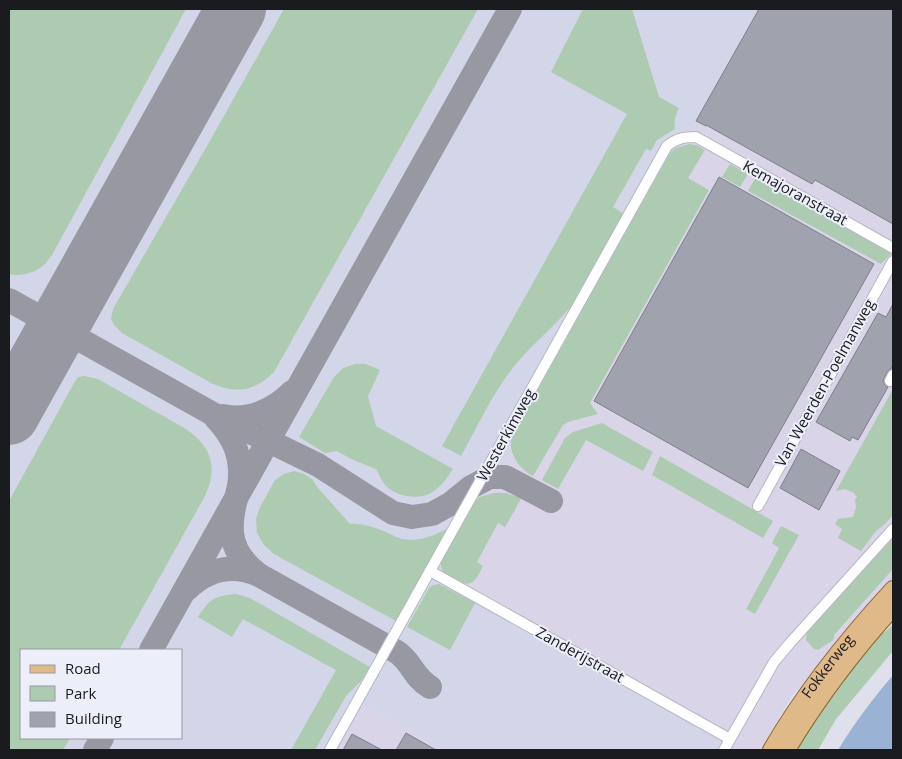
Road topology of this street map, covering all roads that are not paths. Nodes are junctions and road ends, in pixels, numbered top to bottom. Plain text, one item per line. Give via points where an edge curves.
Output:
1 (696, 137) joint
2 (893, 248) edge
3 (893, 261) edge
4 (758, 506) dead end
5 (893, 529) edge
6 (430, 571) junction
7 (893, 589) edge
8 (893, 608) edge
9 (730, 739) junction
10 (330, 750) edge
11 (724, 750) edge
12 (771, 750) edge
13 (787, 750) edge

1 - 2 street, Kemajoranstraat
1 - 6 street, Westerkimweg via 684,137 668,146
3 - 4 street, Van Weerden-Poelmanweg
5 - 9 street via 774,662
6 - 9 street, Zanderijstraat
6 - 10 street, Westerkimweg
7 - 12 main road, Fokkerweg via 820,675
8 - 13 main road, Fokkerweg via 839,674
9 - 11 street

